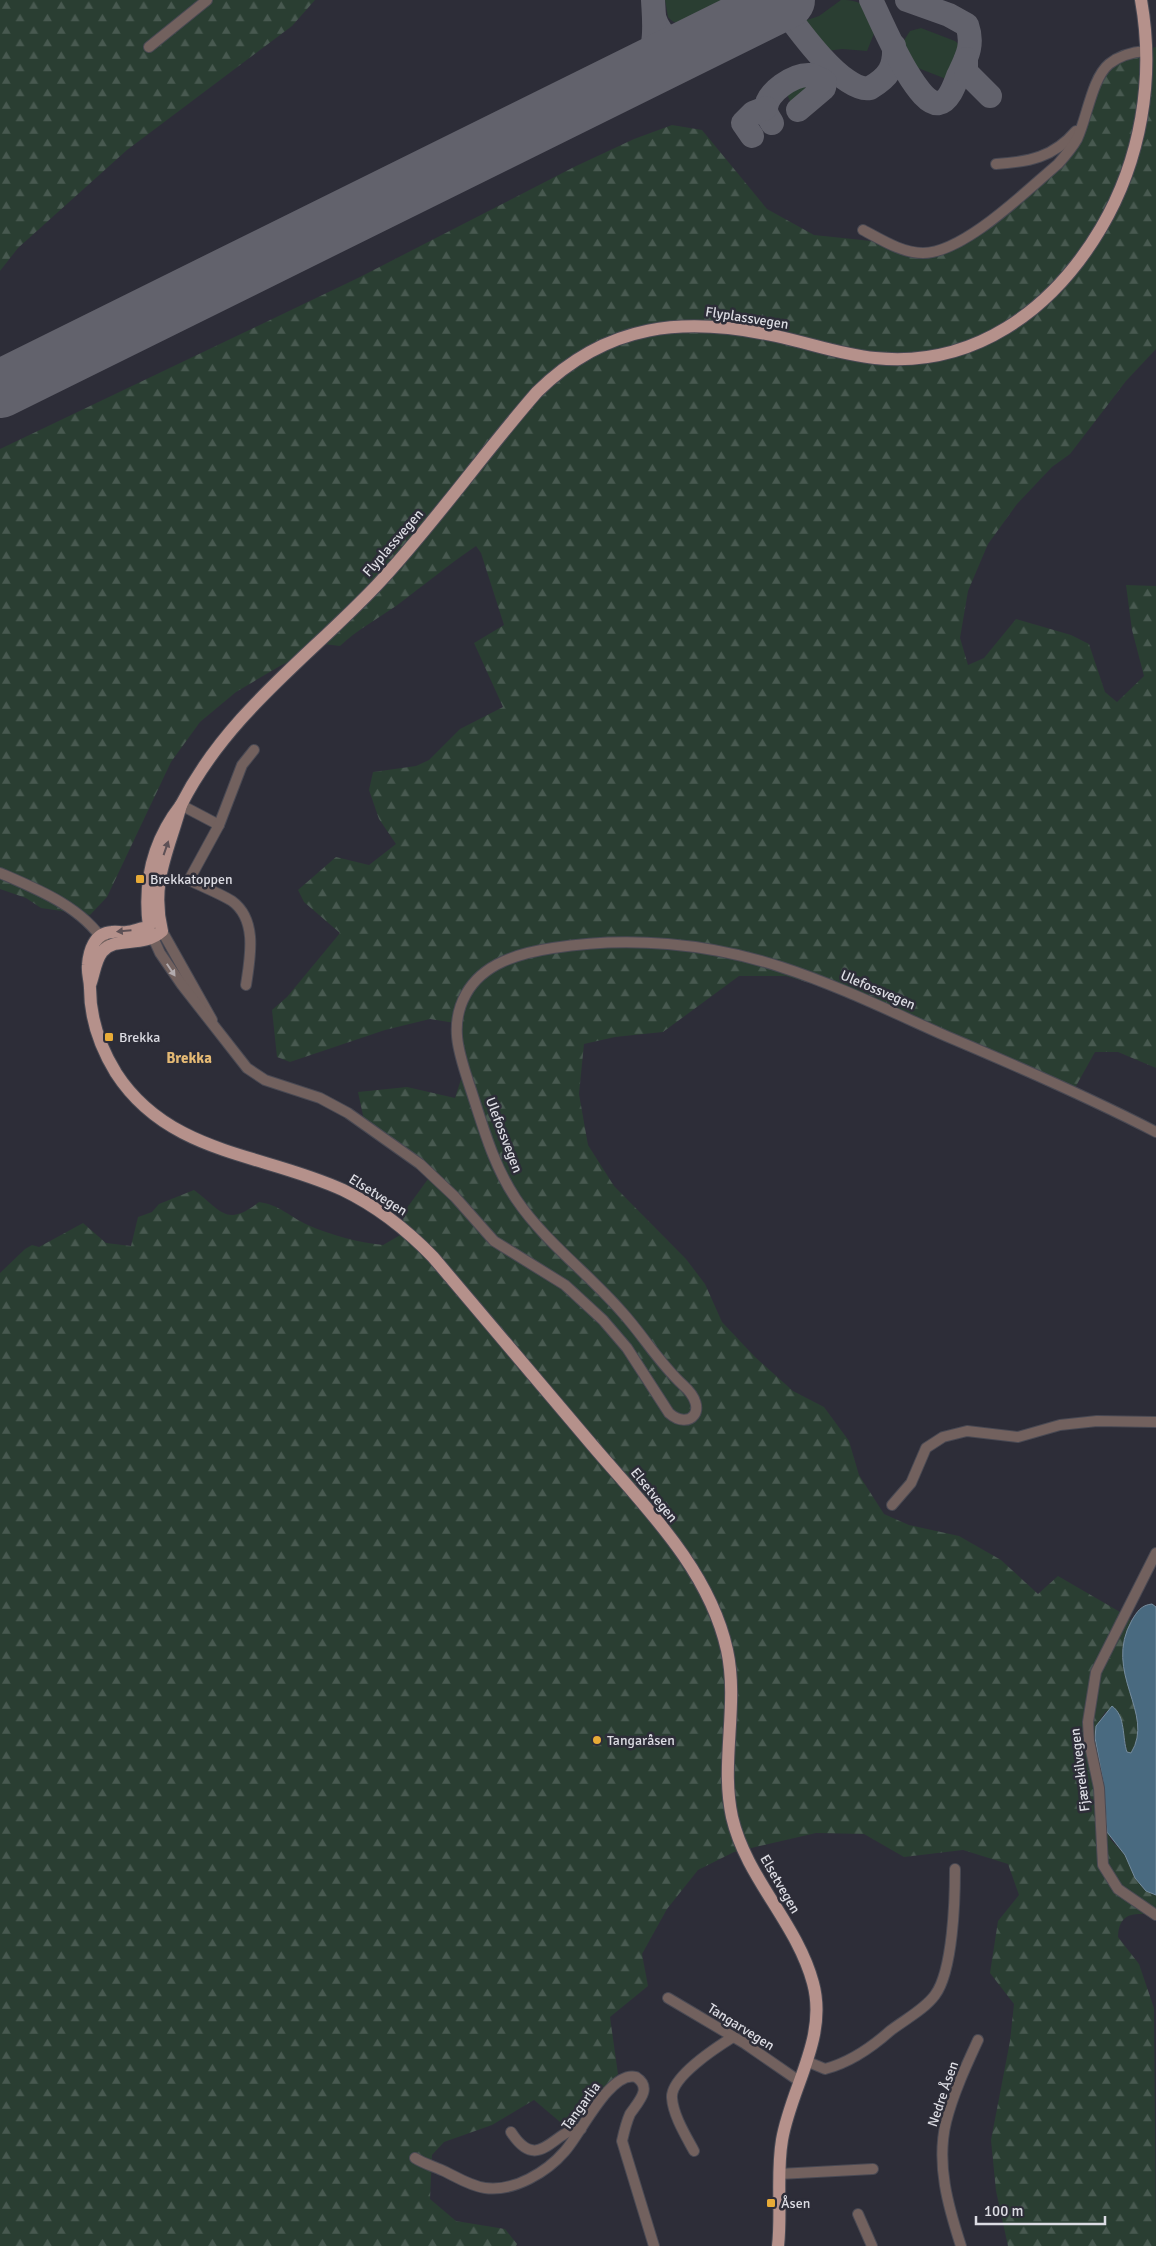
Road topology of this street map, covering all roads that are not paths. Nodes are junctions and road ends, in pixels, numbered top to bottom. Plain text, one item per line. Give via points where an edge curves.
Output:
1 (207, 0) edge
2 (1141, 0) edge
3 (149, 47) dead end
4 (1146, 51) junction
5 (1083, 122) junction
6 (996, 164) dead end
7 (863, 230) dead end
8 (254, 750) dead end
9 (181, 805) junction
10 (219, 825) junction
11 (0, 873) edge
12 (154, 932) junction
13 (100, 936) junction
14 (108, 947) junction
15 (90, 985) junction
16 (246, 985) dead end
17 (1156, 1132) edge
18 (1156, 1422) edge
19 (892, 1505) dead end
20 (1156, 1553) edge
21 (955, 1868) dead end
22 (1156, 1915) edge
23 (668, 1998) dead end
24 (733, 2037) junction
25 (978, 2040) dead end
26 (806, 2061) junction
27 (799, 2081) junction
28 (581, 2129) junction
29 (511, 2132) dead end
30 (694, 2151) dead end
31 (415, 2158) dead end
32 (873, 2170) dead end
33 (779, 2174) junction
34 (858, 2214) dead end
35 (654, 2246) edge
36 (778, 2246) edge
37 (872, 2246) edge
38 (960, 2246) edge

1 - 3 street
2 - 4 main road, Flyplassvegen
4 - 5 street via 1123,56 1108,64
4 - 9 main road, Flyplassvegen via 1139,133 1119,193 1085,252 1032,310 982,343 938,356 906,360 857,356 728,328 689,326 631,334 585,354 537,392 426,530 378,584 241,717 208,760
5 - 6 street via 1051,154 1021,163
5 - 7 street via 1069,152 1058,164 954,246 939,252 906,251
8 - 10 street via 242,765
9 - 10 street
9 - 12 main road, Flyplassvegen via 162,860
10 - 16 street via 190,880 233,902 244,917 251,939
11 - 13 street via 78,913
12 -> 13 main road via 111,932
12 - 14 main road
12 - 17 street, Ulefossvegen via 182,985 236,1056 254,1074 320,1098 398,1146 443,1184 494,1242 547,1273 575,1294 617,1334 669,1413 680,1420 694,1414 698,1406 695,1397 668,1370 611,1300 529,1216 494,1157 461,1058 456,1024 460,1005 468,990 501,962 544,949 622,942 705,949 762,961 868,1002
13 - 14 street
13 - 15 main road, Elsetvegen via 89,954
14 - 15 main road, Elsetvegen via 99,958
15 - 26 main road, Elsetvegen via 91,1007 100,1042 121,1080 143,1106 190,1138 328,1184 361,1199 401,1227 477,1309 654,1518 691,1567 709,1598 727,1650 732,1689 729,1792 734,1825 744,1851 794,1939 813,1983 817,2023
18 - 19 street via 1089,1422 1060,1425 1018,1436 967,1431 943,1437 926,1448 911,1482
20 - 22 street, Fjærekilvegen via 1096,1672 1088,1722 1099,1788 1102,1865 1118,1889
21 - 26 street via 954,1923 943,1975 935,1995 872,2046 844,2062 824,2069
23 - 24 street, Tangarvegen
24 - 27 street, Tangarvegen
24 - 30 street via 691,2068 672,2093 672,2101
25 - 38 street, Nedre Åsen via 952,2102 942,2146 944,2182
26 - 27 main road, Elsetvegen
27 - 33 main road, Elsetvegen via 785,2126
28 - 29 street via 571,2130 546,2148 532,2150 520,2144
28 - 31 street, Tangarlia via 555,2162 531,2177 504,2187 473,2185
28 - 35 street, Tangarlia via 607,2091 627,2076 640,2080 644,2091 626,2125 622,2141
32 - 33 street
33 - 36 main road, Elsetvegen via 781,2213
34 - 37 street

